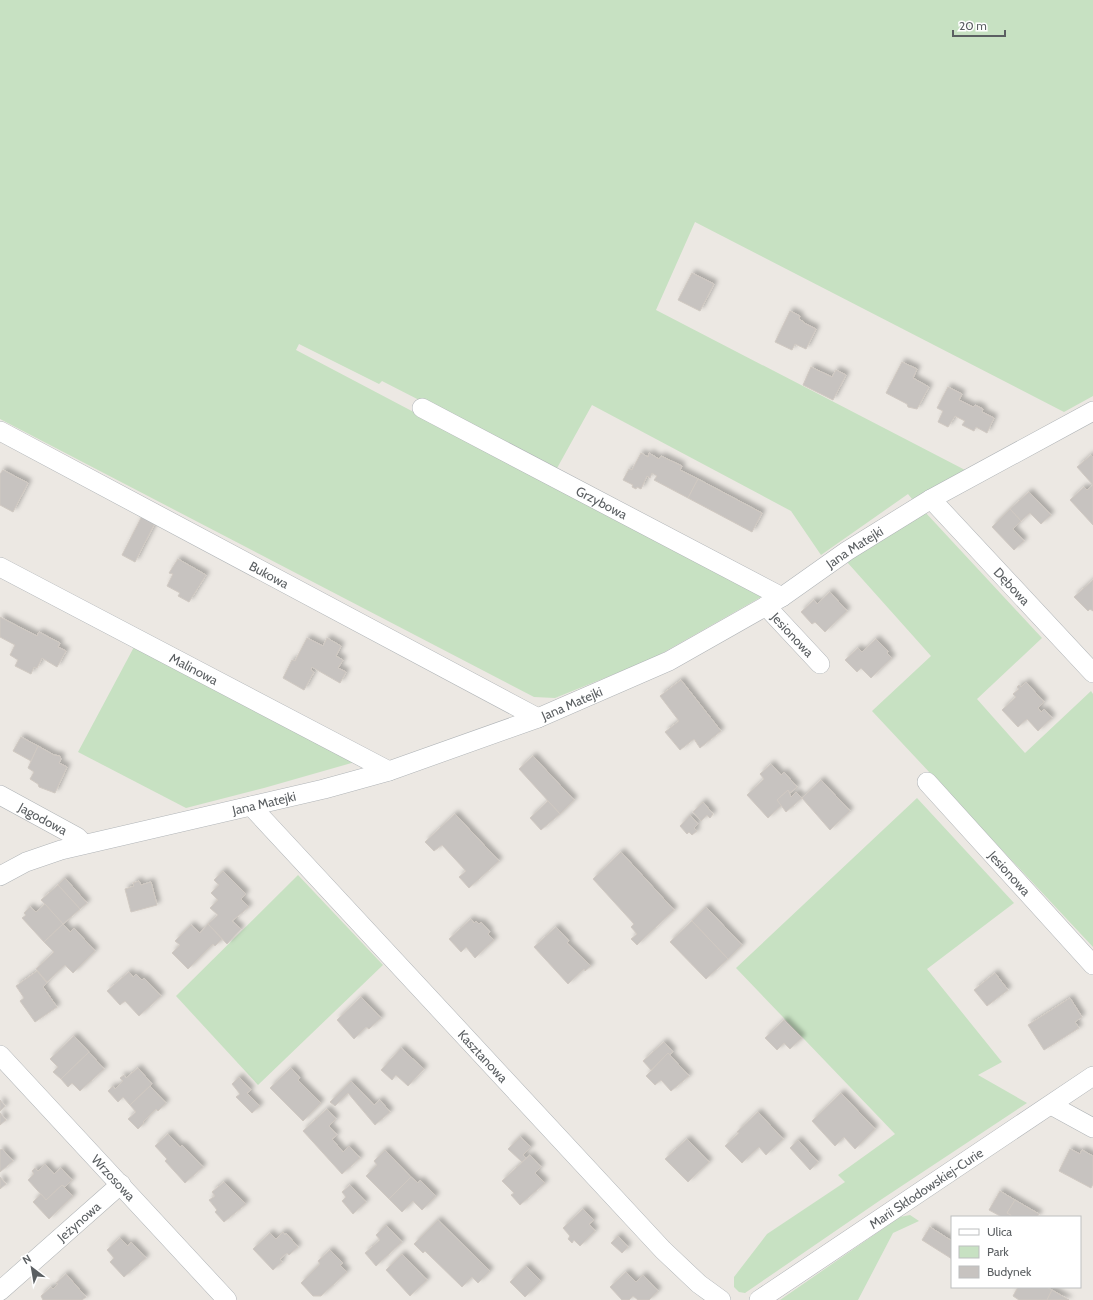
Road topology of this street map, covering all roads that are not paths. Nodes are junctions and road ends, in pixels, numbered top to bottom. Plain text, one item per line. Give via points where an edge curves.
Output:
1 (422, 408) dead end
2 (1093, 411) edge
3 (0, 431) edge
4 (931, 498) junction
5 (0, 566) edge
6 (774, 601) junction
7 (820, 664) dead end
8 (1093, 673) edge
9 (538, 718) junction
10 (389, 770) junction
11 (927, 782) dead end
12 (0, 795) edge
13 (251, 806) junction
14 (84, 844) junction
15 (0, 876) edge
16 (1093, 965) edge
17 (0, 1055) edge
18 (1093, 1076) edge
19 (1051, 1105) junction
20 (1093, 1128) edge
21 (121, 1184) junction
22 (0, 1291) edge
23 (227, 1300) edge
24 (720, 1300) edge
25 (759, 1300) edge

1 - 6 street, Grzybowa
2 - 4 street, Jana Matejki
3 - 9 street, Bukowa
4 - 6 street, Jana Matejki
4 - 8 street, Dębowa
5 - 10 street, Malinowa
6 - 7 street, Jesionowa
6 - 9 street, Jana Matejki via 669,661
9 - 10 street, Jana Matejki
10 - 13 street, Jana Matejki
11 - 16 street, Jesionowa
12 - 14 street, Jagodowa via 77,837
13 - 14 street, Jana Matejki
13 - 24 street, Kasztanowa via 663,1250
14 - 15 street, Jana Matejki via 26,862
17 - 21 street, Wrzosowa
18 - 19 street, Marii Skłodowskiej-Curie
19 - 20 street
19 - 25 street, Marii Skłodowskiej-Curie
21 - 22 street, Jeżynowa
21 - 23 street, Wrzosowa

